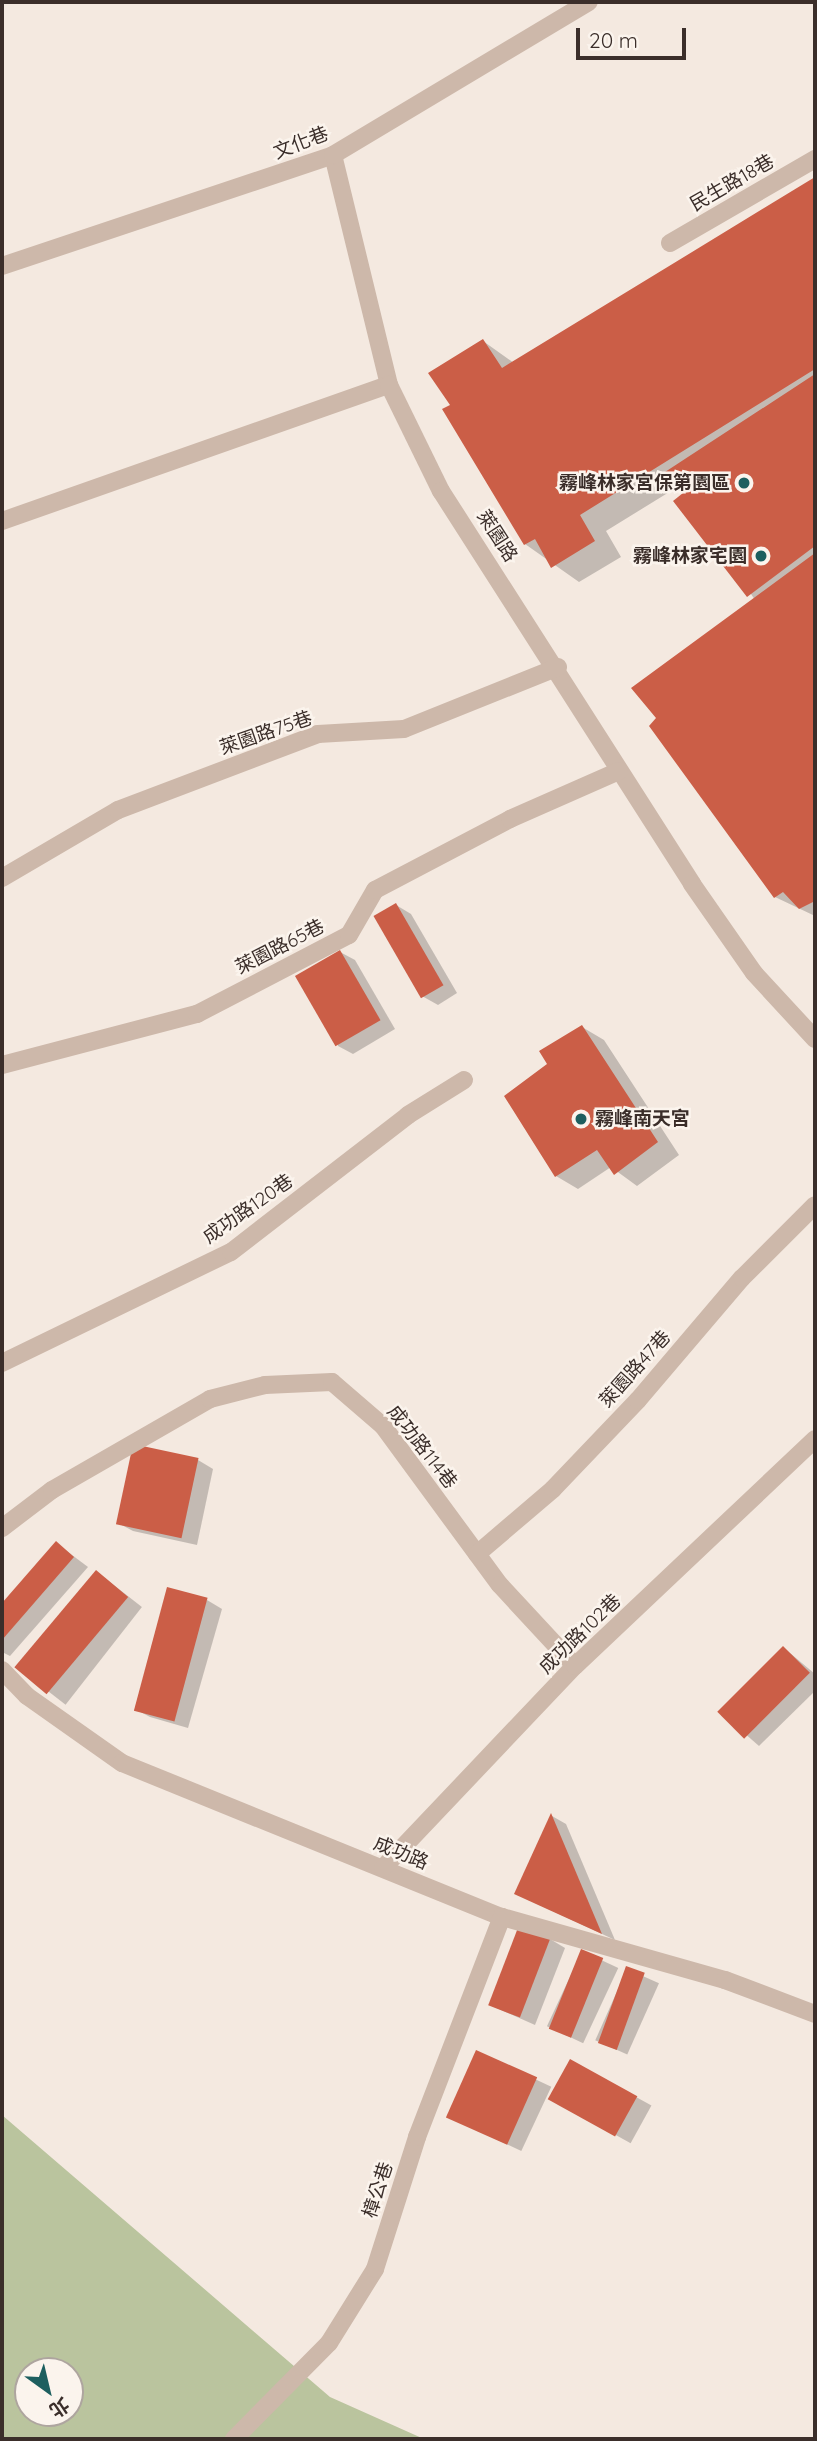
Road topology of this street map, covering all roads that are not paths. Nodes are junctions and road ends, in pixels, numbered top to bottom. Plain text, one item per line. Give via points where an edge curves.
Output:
1 (589, 2) edge
2 (333, 155) junction
3 (815, 159) edge
4 (670, 243) dead end
5 (2, 266) edge
6 (389, 385) junction
7 (2, 521) edge
8 (558, 667) junction
9 (619, 771) junction
10 (2, 878) edge
11 (815, 1039) edge
12 (2, 1065) edge
13 (464, 1080) dead end
14 (815, 1205) edge
15 (2, 1363) edge
16 (815, 1439) edge
17 (2, 1528) edge
18 (477, 1554) junction
19 (575, 1666) junction
20 (2, 1670) edge
21 (383, 1868) junction
22 (502, 1917) junction
23 (815, 2014) edge
24 (234, 2439) edge

1 - 2 street, 文化巷
2 - 5 street, 文化巷
2 - 6 street, 萊園路
3 - 4 street, 民生路18巷
6 - 7 street
6 - 8 street, 萊園路 via 441,491
8 - 9 street, 萊園路
8 - 10 street, 萊園路75巷 via 404,729 317,734 118,810
9 - 11 street, 萊園路 via 754,973
9 - 12 street, 萊園路65巷 via 510,819 374,890 349,935 197,1014
13 - 15 street, 成功路120巷 via 408,1115 231,1252
14 - 18 street, 萊園路47巷 via 742,1278 552,1489
16 - 19 street, 成功路102巷
17 - 18 street, 成功路114巷 via 52,1490 210,1399 265,1385 332,1382 383,1426
18 - 19 street, 成功路114巷
19 - 21 street, 成功路102巷
20 - 21 street, 成功路 via 27,1696 121,1763
21 - 22 street, 成功路
22 - 23 street, 成功路 via 724,1980
22 - 24 street, 樟公巷 via 417,2137 375,2269 329,2343

